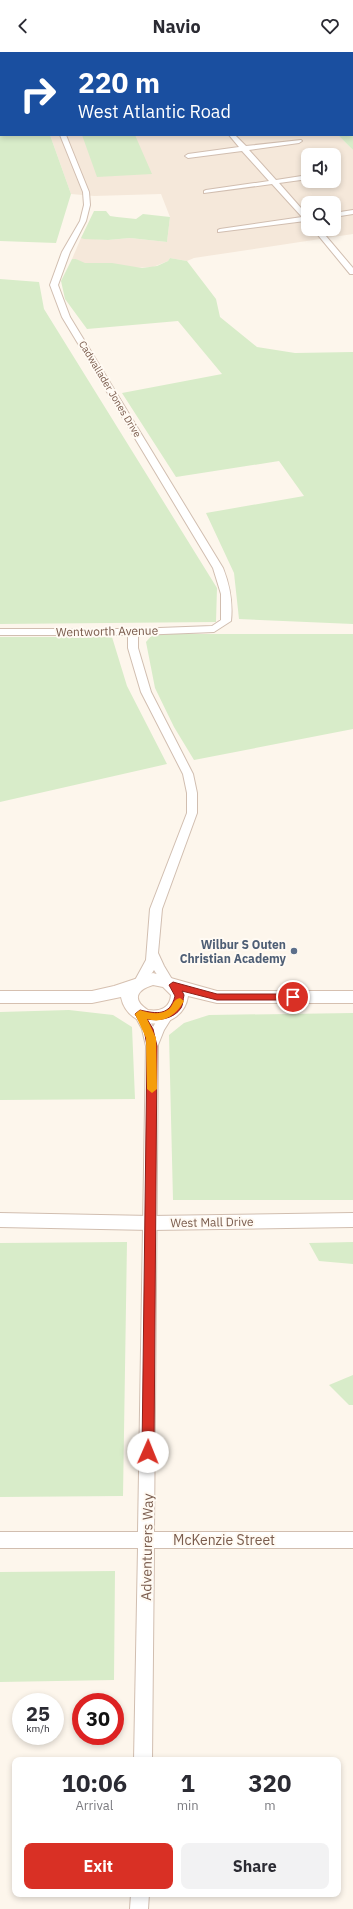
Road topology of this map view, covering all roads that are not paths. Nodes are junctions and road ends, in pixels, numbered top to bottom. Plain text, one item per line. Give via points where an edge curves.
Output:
1 (63, 136) edge
2 (233, 136) edge
3 (299, 142) dead end
4 (245, 149) junction
5 (188, 156) dead end
6 (301, 178) edge
7 (273, 182) junction
8 (206, 192) dead end
9 (301, 212) edge
10 (353, 212) edge
11 (341, 214) edge
12 (301, 220) edge
13 (220, 231) dead end
14 (322, 236) edge
15 (353, 258) edge
16 (343, 260) junction
17 (353, 272) edge
18 (214, 629) joint
19 (0, 632) edge
20 (133, 632) junction
21 (153, 952) junction
22 (138, 983) junction
23 (170, 983) junction
24 (0, 997) edge
25 (92, 997) junction
26 (217, 997) junction
27 (353, 997) edge
28 (137, 1012) junction
29 (170, 1013) junction
30 (152, 1046) junction
31 (0, 1220) edge
32 (353, 1220) edge
33 (151, 1223) junction
34 (0, 1540) edge
35 (147, 1540) junction
36 (353, 1540) edge
37 (143, 1757) edge
38 (140, 1897) edge
39 (139, 1909) edge

1 - 18 street, Cadwallader Jones Drive via 86,192 87,205 83,221 66,252 54,285 66,317 226,585 226,621
2 - 4 street
3 - 4 street
4 - 5 street
4 - 7 street
6 - 7 street
7 - 8 street
7 - 9 street
10 - 11 street
12 - 13 street
14 - 16 street
15 - 16 street
16 - 17 street
18 - 20 street, Wentworth Avenue
19 - 20 street, Wentworth Avenue
20 - 21 street via 133,648 146,692 188,774 192,793 192,813 156,910
21 - 22 street via 149,968
21 - 23 street via 158,967
22 - 23 main road via 153,979
22 - 25 main road
22 - 28 main road via 132,988 128,998
23 - 26 main road
23 - 29 main road via 180,995 177,1007
24 - 25 main road
25 - 28 main road via 115,1002
26 - 27 main road
26 - 29 main road
28 - 29 main road via 157,1017
28 - 30 street, Adventurers Way via 148,1029
29 - 30 street, Adventurers Way via 158,1029
30 - 33 street, Adventurers Way
31 - 33 street, West Mall Drive
32 - 33 street, West Mall Drive
33 - 35 street, Adventurers Way
34 - 35 street, McKenzie Street
35 - 36 street, McKenzie Street
35 - 37 street, Adventurers Way
38 - 39 street

